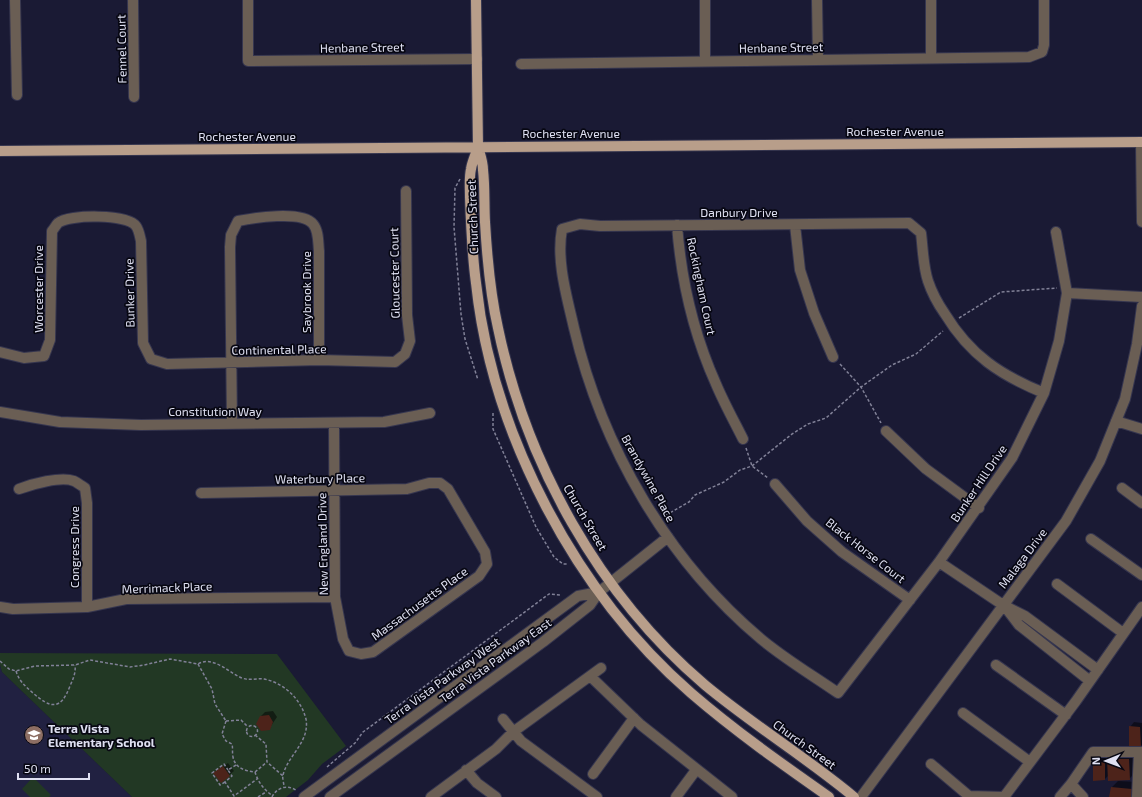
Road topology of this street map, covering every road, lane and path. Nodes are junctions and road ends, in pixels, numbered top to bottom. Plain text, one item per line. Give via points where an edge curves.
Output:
1 (15, 0) edge
2 (133, 0) edge
3 (248, 0) edge
4 (476, 0) edge
5 (705, 0) edge
6 (817, 0) edge
7 (931, 0) edge
8 (1044, 0) edge
9 (477, 58) junction
10 (931, 58) junction
11 (818, 59) junction
12 (705, 61) junction
13 (521, 64) dead end
14 (17, 95) dead end
15 (134, 97) dead end
16 (1142, 142) edge
17 (478, 147) junction
18 (0, 151) edge
19 (461, 177) dead end
20 (406, 191) dead end
21 (1142, 222) edge
22 (677, 225) junction
23 (795, 225) junction
24 (136, 226) joint
25 (562, 230) joint
26 (1056, 232) dead end
27 (1066, 290) junction
28 (1142, 297) edge
29 (1142, 306) edge
30 (951, 324) junction
31 (0, 352) edge
32 (405, 354) joint
33 (833, 357) joint
34 (151, 359) joint
35 (319, 360) junction
36 (231, 363) junction
37 (478, 380) dead end
38 (862, 387) junction
39 (1044, 393) junction
40 (0, 412) edge
41 (430, 413) dead end
42 (493, 413) dead end
43 (1116, 421) junction
44 (334, 423) junction
45 (232, 424) junction
46 (1142, 429) edge
47 (886, 431) joint
48 (743, 439) joint
49 (752, 466) junction
50 (775, 484) joint
51 (1122, 488) dead end
52 (19, 489) dead end
53 (334, 491) junction
54 (201, 493) dead end
55 (1142, 503) edge
56 (978, 508) junction
57 (666, 515) dead end
58 (668, 538) junction
59 (1091, 539) dead end
60 (939, 562) junction
61 (487, 564) joint
62 (568, 564) dead end
63 (1142, 575) edge
64 (611, 583) junction
65 (1057, 584) dead end
66 (599, 592) junction
67 (561, 595) dead end
68 (335, 597) junction
69 (910, 600) junction
70 (1003, 604) junction
71 (0, 607) edge
72 (86, 607) junction
73 (1141, 611) edge
74 (1123, 633) junction
75 (361, 654) joint
76 (0, 661) edge
77 (198, 664) junction
78 (75, 665) junction
79 (996, 665) dead end
80 (601, 668) dead end
81 (1098, 670) junction
82 (16, 671) junction
83 (590, 676) junction
84 (1090, 680) junction
85 (838, 694) joint
86 (963, 713) dead end
87 (1066, 715) junction
88 (634, 718) junction
89 (503, 719) dead end
90 (226, 721) junction
91 (248, 727) junction
92 (513, 732) junction
93 (255, 735) junction
94 (1140, 752) edge
95 (267, 762) junction
96 (1030, 762) junction
97 (236, 764) junction
98 (931, 764) dead end
99 (326, 768) dead end
100 (228, 770) junction
101 (466, 770) junction
102 (696, 770) junction
103 (255, 772) junction
104 (593, 774) dead end
105 (283, 776) junction
106 (257, 779) junction
107 (224, 782) junction
108 (1071, 784) junction
109 (284, 787) junction
110 (266, 792) junction
111 (300, 794) edge
112 (272, 796) edge
113 (966, 796) edge
114 (258, 797) edge
115 (330, 797) edge
116 (431, 797) edge
117 (496, 797) edge
118 (597, 797) edge
119 (676, 797) edge
120 (732, 797) edge
121 (830, 797) edge
122 (854, 797) edge
123 (861, 797) edge
124 (1004, 797) edge
125 (1060, 797) edge
126 (1082, 797) edge
127 (1137, 797) edge

1 - 14 street
2 - 15 street, Fennel Court
3 - 9 street, Henbane Street via 248,61
4 - 9 main road, Church Street
5 - 12 street
6 - 11 street
7 - 10 street
8 - 10 street, Henbane Street via 1042,52 1029,57
9 - 17 main road, Church Street
10 - 11 street, Henbane Street
11 - 12 street, Henbane Street
12 - 13 street, Henbane Street
16 - 17 main road, Rochester Avenue
16 - 21 street
17 - 18 main road, Rochester Avenue
17 - 64 main road, Church Street via 484,170 486,244 491,288 498,328 519,409 559,498 585,545
17 - 66 main road, Church Street via 470,171 470,214 477,295 489,361 521,454 553,518
19 - 37 path via 455,188 454,221 461,314 465,339
20 - 32 street, Gloucester Court via 406,315 410,341
22 - 23 street, Danbury Drive
22 - 25 street, Danbury Drive via 580,224
22 - 48 street, Rockingham Court via 679,253 696,331 715,384
23 - 30 street, Danbury Drive via 900,222 916,227 921,233 923,262 934,298
23 - 33 street via 800,270 814,313
24 - 31 street, Worcester Drive via 128,220 107,218 76,217 58,223 52,231 50,340 44,356 24,358
24 - 34 street, Bunker Drive via 141,241 143,343
25 - 58 street, Brandywine Place via 560,243 567,298 582,362 604,421 634,483
26 - 27 street, Bunker Hill Drive
27 - 28 street
27 - 30 path via 1001,292
27 - 39 street, Bunker Hill Drive via 1059,340
29 - 43 street, Malaga Drive via 1134,358
30 - 38 path via 916,354 892,365
30 - 39 street via 984,361 1015,381
32 - 35 street, Continental Place via 395,362
33 - 38 path
34 - 36 street, Continental Place via 167,364
35 - 36 street, Continental Place
35 - 36 street, Saybrook Drive via 318,236 313,224 303,218 264,216 238,221 231,235
36 - 45 street
38 - 47 path
38 - 49 path via 826,418 808,424 792,434
39 - 56 street, Bunker Hill Drive via 1012,458
40 - 45 street, Constitution Way via 60,422 141,425
41 - 44 street, Constitution Way via 384,422
42 - 62 path via 492,429 536,528 554,556 563,564
43 - 46 street
43 - 70 street, Malaga Drive via 1100,461 1066,521
44 - 45 street, Constitution Way
44 - 53 street, New England Drive
47 - 56 street via 926,469
48 - 49 path
49 - 50 path
49 - 57 path via 694,496 689,502
50 - 69 street, Black Horse Court via 807,520 842,552
51 - 55 street
52 - 72 street, Congress Drive via 41,482 62,481 73,481 85,488
53 - 54 street, Waterbury Place
53 - 61 street, Waterbury Place via 407,490 429,483 440,483 448,489 485,552
53 - 68 street, New England Drive
56 - 60 street, Bunker Hill Drive
58 - 64 street, Terra Vista Parkway East
58 - 85 street, Brandywine Place via 734,613 762,639
59 - 63 street
60 - 69 street, Bunker Hill Drive
60 - 70 street
61 - 75 street, Massachusetts Place via 479,576 373,652
64 - 66 street, Terra Vista Parkway East
64 - 122 main road, Church Street via 661,642 704,684
65 - 74 street
66 - 111 street, Terra Vista Parkway West via 578,596
66 - 115 street, Terra Vista Parkway East via 590,605 543,642
66 - 121 main road, Church Street via 636,637 691,693 778,761
67 - 99 path via 549,594 442,672 362,732 356,743
68 - 72 street, Merrimack Place via 126,599
68 - 75 street, New England Drive via 343,639 350,651
69 - 85 street, Bunker Hill Drive
70 - 81 street via 1025,616
70 - 84 street via 1019,625
70 - 123 street, Malaga Drive
71 - 72 street, Merrimack Place
73 - 74 street
74 - 81 street
76 - 82 path via 9,669
77 - 78 path via 170,659 140,666 114,665 95,660
77 - 90 path via 210,682 215,704
77 - 105 path via 202,661 212,662 245,679 273,682 284,687 296,698 306,719 306,730 303,741
78 - 82 path via 35,666
78 - 82 path via 76,670 66,696 62,702 55,705 43,702 20,681
79 - 87 street
80 - 83 street
81 - 84 street
83 - 88 street
83 - 92 street
84 - 87 street
86 - 96 street
87 - 96 street
88 - 102 street
88 - 104 street
89 - 92 street
90 - 91 path via 241,720
90 - 97 path via 222,734 226,741 232,744
91 - 93 path via 249,735
91 - 93 path via 256,727 258,732
92 - 101 street via 496,749
92 - 118 street via 525,744
93 - 95 path via 266,744
94 - 108 street via 1093,752
94 - 127 street
95 - 103 path
95 - 105 path
96 - 124 street
97 - 100 path
97 - 103 path via 241,769
98 - 113 street
100 - 107 path via 232,776
100 - 107 path via 224,764 212,773 220,785
101 - 116 street
101 - 117 street via 477,783
102 - 119 street
102 - 120 street
103 - 106 path
105 - 109 path
106 - 107 path via 234,796
106 - 110 path
108 - 125 street
108 - 126 street
109 - 111 path via 289,787
109 - 112 path
110 - 112 path
110 - 114 path
113 - 124 street

